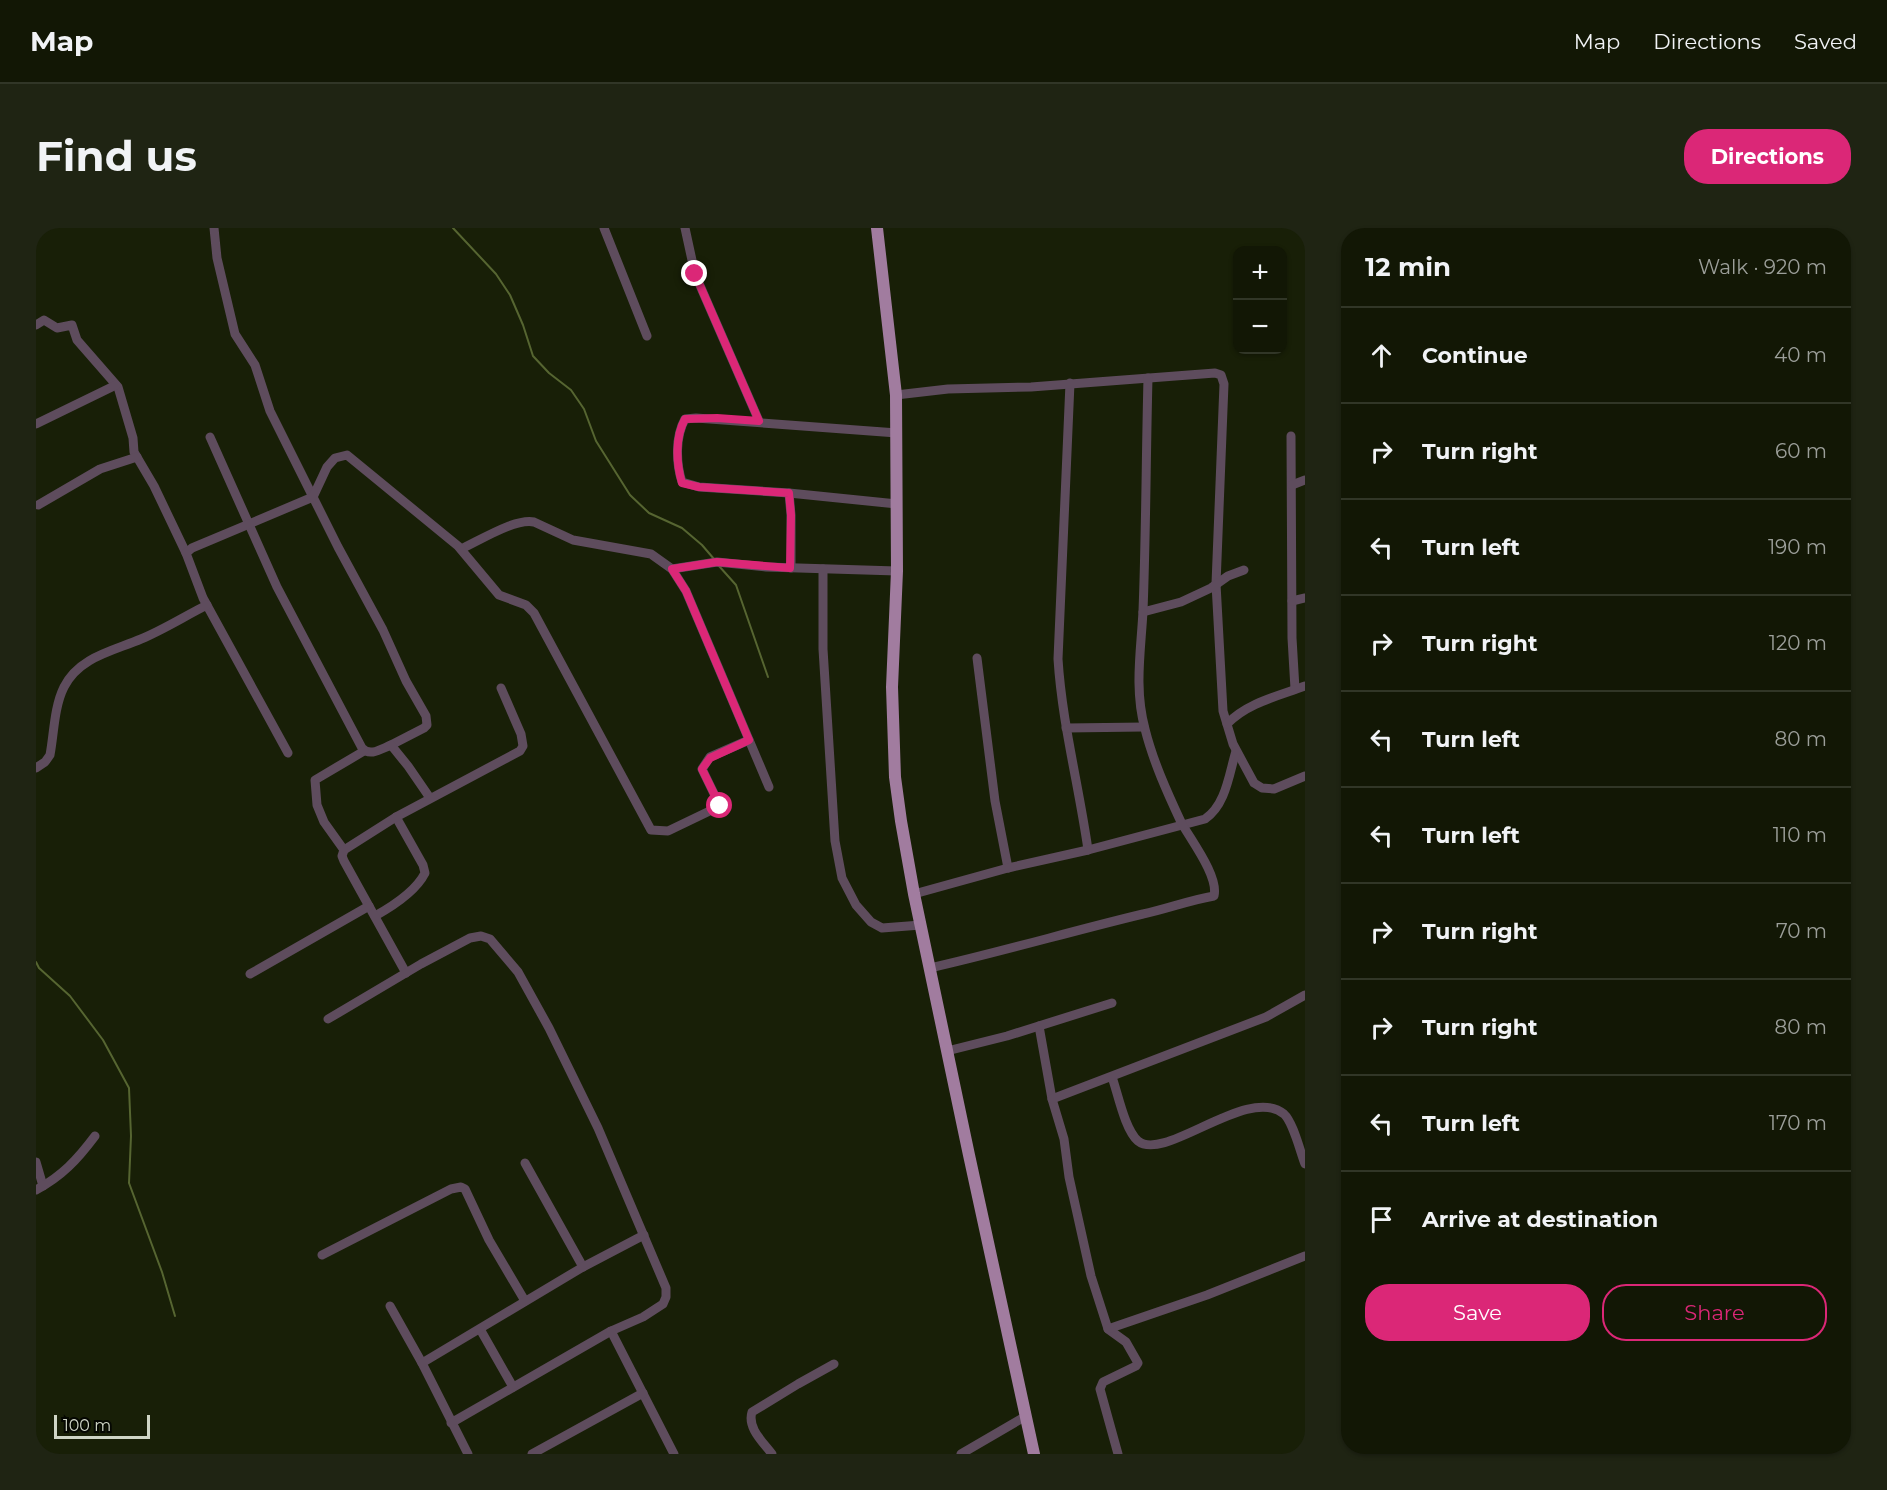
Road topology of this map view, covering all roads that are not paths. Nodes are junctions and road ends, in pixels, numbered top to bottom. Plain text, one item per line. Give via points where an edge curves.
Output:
1 (214, 228) edge
2 (604, 228) edge
3 (685, 228) edge
4 (877, 228) edge
5 (36, 324) edge
6 (647, 336) dead end
7 (1148, 378) junction
8 (1070, 383) junction
9 (116, 385) junction
10 (896, 395) junction
11 (759, 421) junction
12 (36, 424) edge
13 (897, 433) junction
14 (1291, 436) dead end
15 (210, 437) dead end
16 (137, 457) junction
17 (1305, 480) edge
18 (1292, 485) junction
19 (789, 493) junction
20 (313, 497) junction
21 (897, 504) junction
22 (38, 505) dead end
23 (248, 525) junction
24 (461, 549) junction
25 (186, 553) junction
26 (790, 568) junction
27 (672, 569) junction
28 (823, 569) junction
29 (1244, 570) dead end
30 (897, 571) junction
31 (1216, 584) junction
32 (1305, 598) edge
33 (1292, 601) junction
34 (207, 605) junction
35 (1143, 612) junction
36 (976, 658) dead end
37 (1305, 686) edge
38 (501, 688) dead end
39 (1295, 689) junction
40 (1227, 724) junction
41 (1144, 727) junction
42 (1066, 728) junction
43 (749, 740) junction
44 (391, 745) junction
45 (364, 751) junction
46 (1236, 751) junction
47 (288, 753) dead end
48 (36, 768) edge
49 (1305, 776) edge
50 (770, 787) dead end
51 (430, 798) junction
52 (396, 817) junction
53 (1182, 824) junction
54 (344, 850) junction
55 (1088, 850) junction
56 (1008, 868) junction
57 (914, 894) junction
58 (369, 906) junction
59 (375, 916) junction
60 (921, 925) junction
61 (930, 968) junction
62 (406, 973) junction
63 (250, 974) dead end
64 (1305, 995) edge
65 (1112, 1003) dead end
66 (327, 1019) dead end
67 (1039, 1026) junction
68 (947, 1051) junction
69 (1112, 1077) junction
70 (1052, 1099) junction
71 (95, 1136) dead end
72 (36, 1162) edge
73 (525, 1163) dead end
74 (1305, 1164) edge
75 (40, 1188) edge
76 (645, 1234) junction
77 (322, 1255) dead end
78 (1305, 1256) edge
79 (583, 1267) junction
80 (525, 1301) junction
81 (390, 1306) dead end
82 (480, 1329) junction
83 (1108, 1329) junction
84 (611, 1331) junction
85 (423, 1364) junction
86 (834, 1364) dead end
87 (513, 1388) junction
88 (643, 1393) junction
89 (1026, 1416) junction
90 (451, 1423) junction
91 (671, 1453) edge
92 (468, 1454) edge
93 (532, 1454) edge
94 (772, 1454) edge
95 (961, 1454) edge
96 (1034, 1454) edge
97 (1118, 1454) edge

1 - 20 street via 235,334 255,365 270,411
2 - 6 street
3 - 11 street via 695,274
4 - 10 main road
5 - 9 street via 44,320 57,327 72,325 77,340
7 - 8 street
7 - 31 street via 1215,373 1221,375 1224,384
7 - 35 street
8 - 10 street
8 - 42 street via 1058,659
9 - 12 street
9 - 16 street
10 - 13 main road
11 - 13 street
11 - 19 street via 685,419 679,430 678,470 682,483
13 - 21 main road
14 - 18 street
15 - 23 street
16 - 22 street via 100,469
16 - 25 street
17 - 18 street
18 - 33 street
19 - 21 street
19 - 26 street
20 - 23 street
20 - 24 street via 334,458 347,455
20 - 44 street via 427,720 424,728
21 - 30 main road
23 - 25 street
23 - 45 street
24 - 27 street via 527,520 573,540 651,554
24 - 43 street via 499,595 526,605 534,613 651,830 668,831 720,806 702,769 710,758
25 - 34 street
26 - 27 street via 717,562
26 - 28 street
27 - 43 street via 686,591
28 - 30 street
28 - 60 street via 823,649 835,841 842,878 871,922 882,928
29 - 31 street
30 - 57 main road via 892,728 895,777
31 - 35 street via 1181,602
31 - 40 street via 1221,688
32 - 33 street
33 - 39 street
34 - 47 street
34 - 48 street via 142,639 98,656 70,677 58,701 50,755
35 - 41 street via 1138,664
36 - 56 street
37 - 39 street
38 - 51 street via 523,746
39 - 40 street via 1249,707
40 - 46 street
41 - 42 street
41 - 53 street
42 - 55 street
43 - 50 street
44 - 45 street via 371,753
44 - 51 street
45 - 54 street via 315,780 317,805 324,822
46 - 49 street via 1254,783 1262,788 1274,789
46 - 53 street via 1220,805 1205,819
51 - 52 street
52 - 54 street
52 - 59 street via 426,873 403,897
53 - 55 street
53 - 61 street via 1206,865 1216,890 1214,896
54 - 58 street via 344,861
55 - 56 street
56 - 57 street
57 - 60 main road
58 - 59 street
58 - 63 street
59 - 62 street
60 - 61 main road
61 - 68 main road
62 - 66 street
62 - 76 street via 470,938 490,939 518,972 549,1028
64 - 69 street via 1266,1017
65 - 67 street
67 - 68 street
67 - 70 street
68 - 89 main road
69 - 70 street
69 - 74 street via 1133,1136 1147,1146 1191,1132 1218,1118 1266,1108 1282,1112 1288,1119
70 - 83 street via 1065,1139 1069,1177
71 - 75 street via 79,1158
72 - 75 street
73 - 79 street
76 - 79 street
76 - 84 street via 663,1276 666,1297 663,1304 643,1317
77 - 80 street via 461,1187
78 - 83 street
79 - 80 street
80 - 82 street
81 - 85 street
82 - 85 street
82 - 87 street
83 - 97 street via 1126,1342 1138,1363 1103,1382 1100,1389
84 - 87 street
84 - 88 street
85 - 90 street
86 - 94 street via 752,1412 752,1428
87 - 90 street
88 - 91 street
88 - 93 street
89 - 95 street
89 - 96 main road
90 - 92 street

